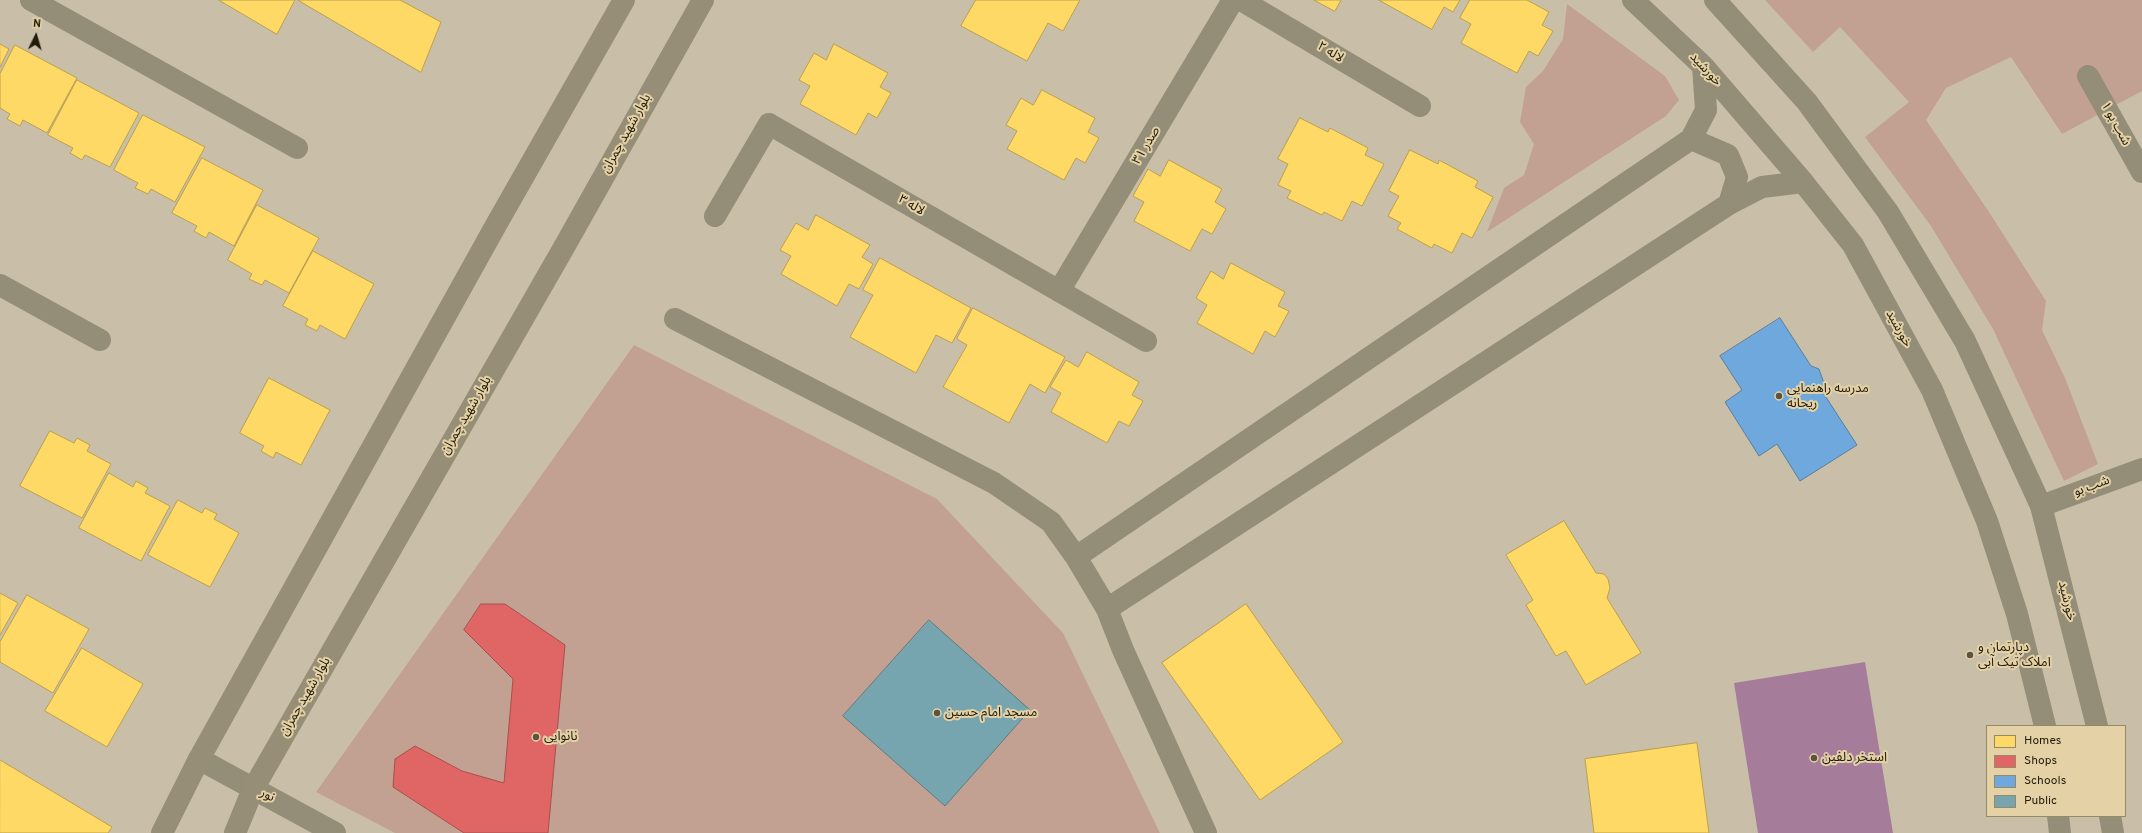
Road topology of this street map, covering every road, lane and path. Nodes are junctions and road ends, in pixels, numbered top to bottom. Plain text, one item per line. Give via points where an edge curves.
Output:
1 (31, 0) edge
2 (624, 0) edge
3 (703, 0) edge
4 (1233, 0) edge
5 (1241, 0) edge
6 (1632, 0) edge
7 (1715, 0) edge
8 (1703, 66) junction
9 (2088, 76) dead end
10 (1420, 106) dead end
11 (1691, 138) junction
12 (297, 148) dead end
13 (2142, 172) edge
14 (1803, 182) junction
15 (1729, 204) junction
16 (715, 216) dead end
17 (0, 285) edge
18 (1059, 291) junction
19 (675, 318) dead end
20 (100, 340) dead end
21 (1146, 341) dead end
22 (2142, 469) edge
23 (2041, 506) junction
24 (1076, 557) junction
25 (1107, 609) junction
26 (2045, 725) edge
27 (2097, 725) edge
28 (199, 759) junction
29 (253, 789) junction
30 (2058, 817) edge
31 (2110, 817) edge
32 (162, 833) edge
33 (235, 833) edge
34 (335, 833) edge
35 (1206, 833) edge
36 (2060, 833) edge
37 (2113, 833) edge

1 - 12 street
2 - 28 main road
3 - 29 main road, بلوار شهید چمران
4 - 18 street, صدر ۳۱ via 1207,48
5 - 10 street, لاله ۲
6 - 8 street, خورشید
7 - 23 street, خورشید via 1806,102 1888,212 1965,341
8 - 11 street via 1706,110
8 - 14 street, خورشید
9 - 13 street, شب بو ۱
11 - 15 street via 1728,155 1737,177
11 - 24 street
14 - 15 street via 1762,187
14 - 26 street, خورشید via 1853,245 1932,390 1987,521 2017,614
15 - 25 street
16 - 18 street, لاله ۳ via 769,124
17 - 20 street
18 - 21 street, لاله ۳
19 - 24 street via 994,483 1051,522
22 - 23 street, شب بو
23 - 27 street, خورشید
24 - 25 street
25 - 35 street
28 - 29 street, نور
28 - 32 main road
29 - 33 main road, بلوار شهید چمران
29 - 34 street, نور
30 - 36 street
31 - 37 street

